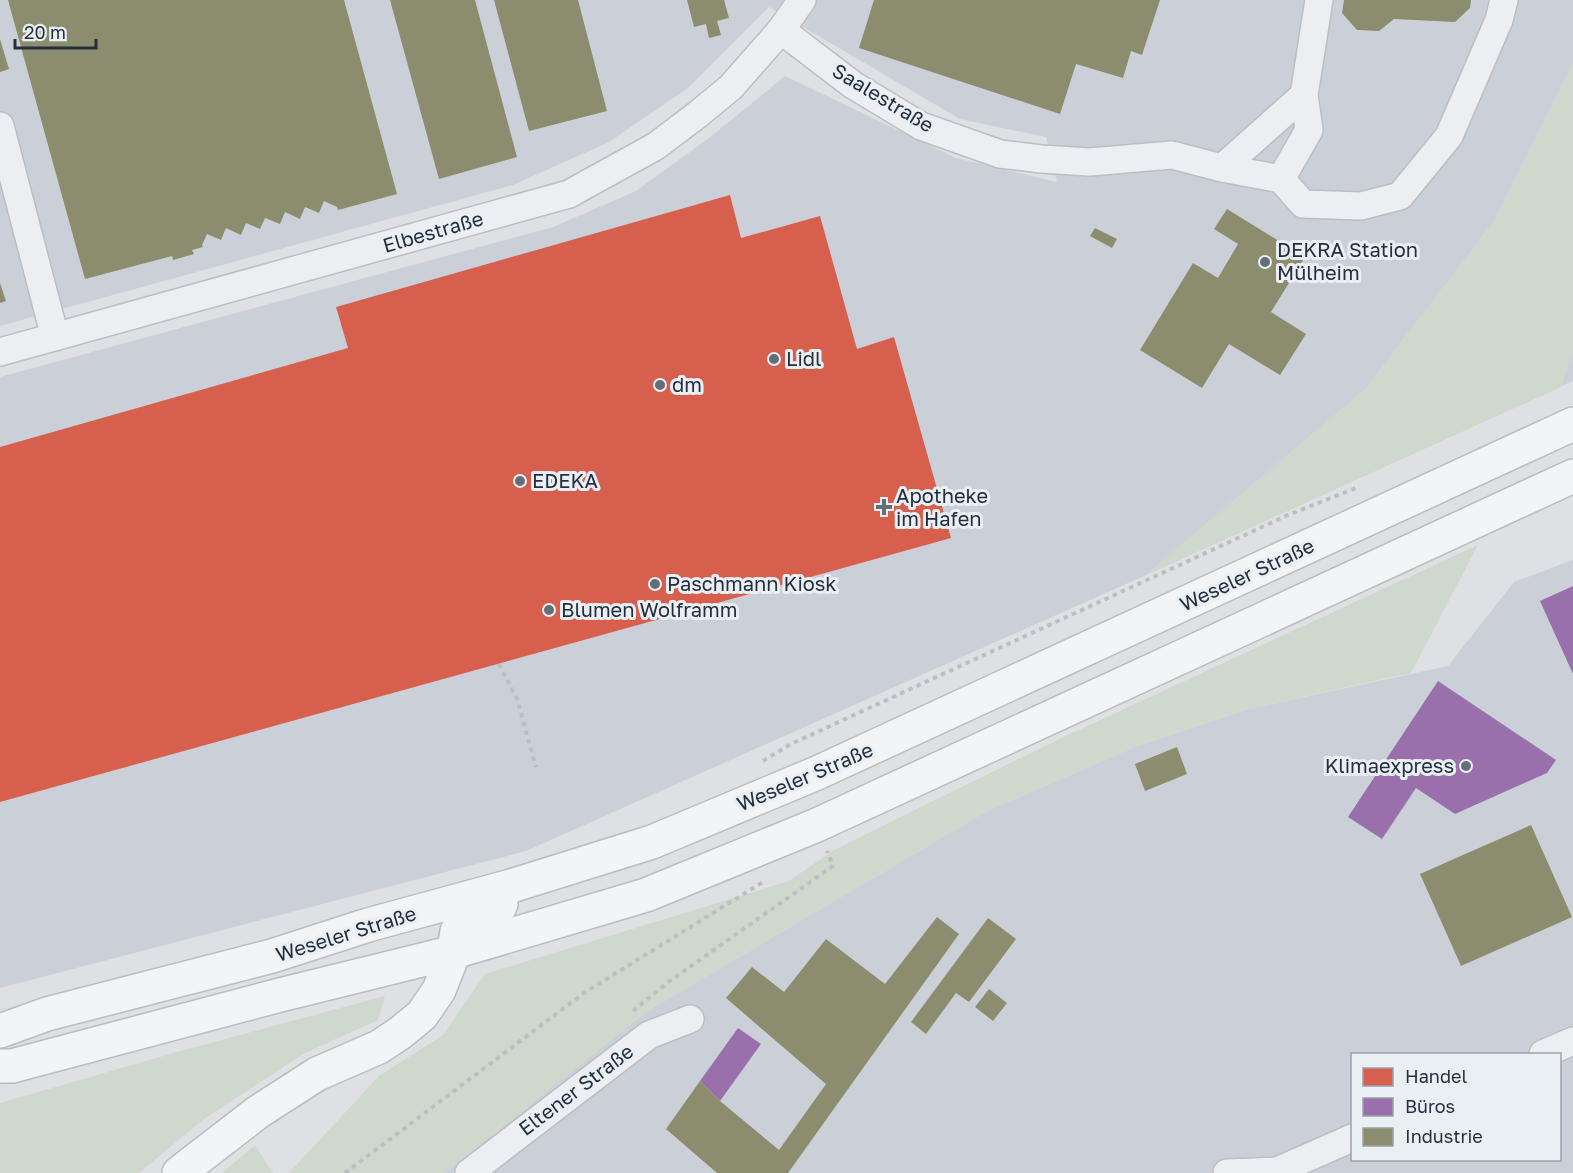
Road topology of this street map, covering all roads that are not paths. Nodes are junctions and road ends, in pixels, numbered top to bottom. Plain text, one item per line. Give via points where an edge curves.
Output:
1 (802, 0) edge
2 (1319, 0) edge
3 (1503, 0) edge
4 (782, 30) junction
5 (1304, 96) junction
6 (0, 126) edge
7 (1222, 168) junction
8 (1281, 179) junction
9 (55, 337) junction
10 (0, 352) edge
11 (1573, 424) edge
12 (1573, 476) edge
13 (511, 886) junction
14 (454, 952) junction
15 (690, 1019) dead end
16 (0, 1031) edge
17 (1573, 1041) edge
18 (1545, 1053) edge
19 (0, 1066) edge
20 (1351, 1139) edge
21 (179, 1173) edge
22 (469, 1173) edge
23 (1227, 1173) edge

1 - 4 street, Elbestraße
2 - 5 street
3 - 8 street via 1499,20 1449,136 1400,196 1361,206 1303,204
4 - 7 street, Saalestraße via 853,85 921,126 1000,154 1090,162 1172,155
4 - 9 street, Elbestraße via 731,87 697,115 656,146 569,194
5 - 7 street
5 - 8 street via 1308,130
6 - 9 street
7 - 8 street, Saalestraße
9 - 10 street, Elbestraße
11 - 13 main road, Weseler Straße via 817,773 652,842
12 - 14 main road, Weseler Straße via 817,825 645,895
13 - 14 main road via 499,908 470,918 457,931
13 - 16 main road, Weseler Straße via 272,956 47,1014
14 - 19 main road, Weseler Straße
14 - 21 main road via 439,990 422,1015 400,1033 379,1047 317,1074
15 - 22 street, Eltener Straße via 649,1035
17 - 18 street
20 - 23 street via 1277,1171

